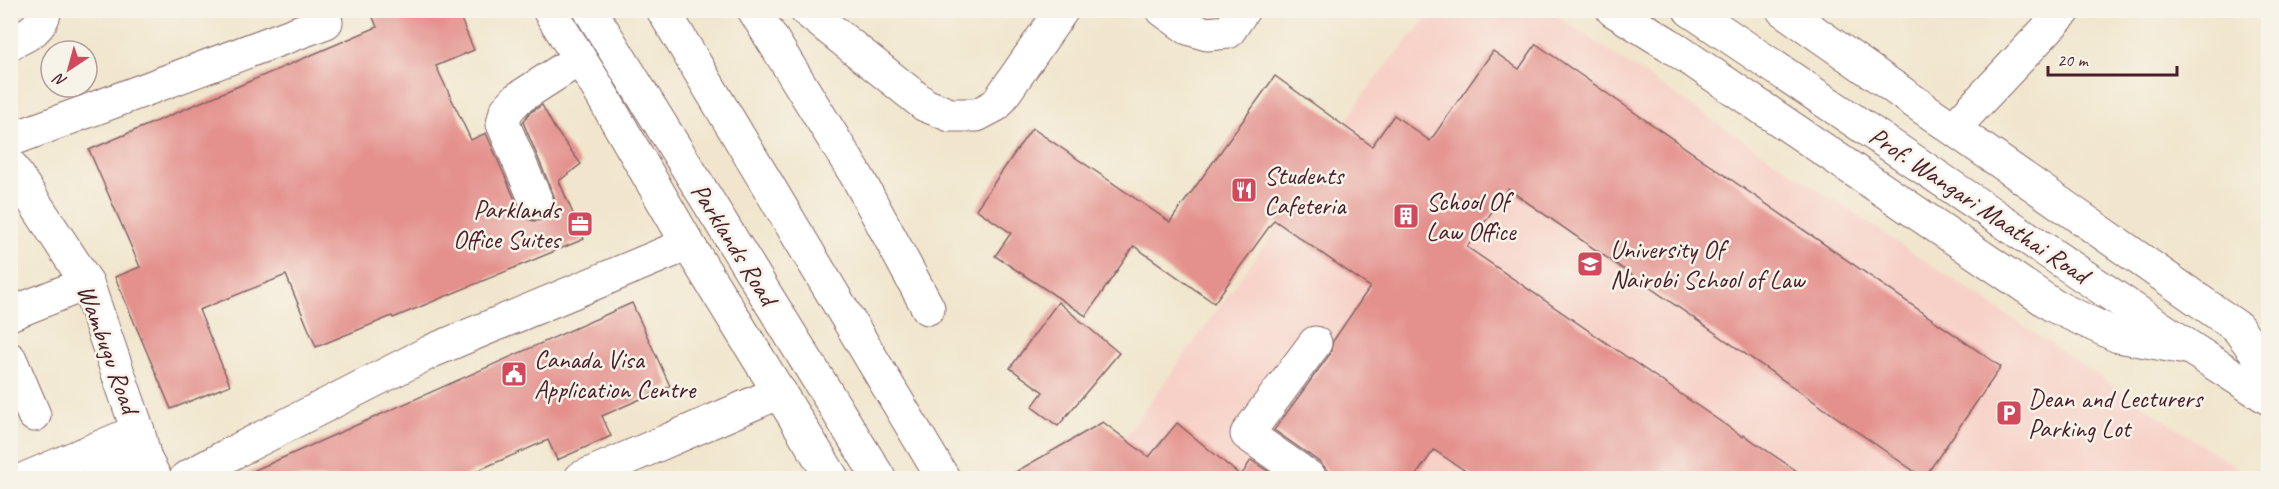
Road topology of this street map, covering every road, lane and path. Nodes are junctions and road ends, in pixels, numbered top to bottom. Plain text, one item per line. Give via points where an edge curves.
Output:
1 (45, 10) edge
2 (549, 10) edge
3 (590, 10) edge
4 (663, 10) edge
5 (754, 10) edge
6 (806, 10) edge
7 (1062, 10) edge
8 (1163, 10) edge
9 (1243, 10) edge
10 (1613, 10) edge
11 (1690, 10) edge
12 (1783, 10) edge
13 (2065, 10) edge
14 (326, 22) dead end
15 (10, 43) edge
16 (579, 59) junction
17 (1954, 128) junction
18 (10, 140) edge
19 (10, 165) edge
20 (537, 202) dead end
21 (688, 244) junction
22 (87, 283) junction
23 (928, 308) dead end
24 (10, 314) edge
25 (1315, 343) dead end
26 (2192, 349) junction
27 (10, 359) edge
28 (2268, 368) edge
29 (780, 392) junction
30 (2268, 398) edge
31 (34, 414) dead end
32 (146, 456) edge
33 (27, 478) edge
34 (99, 478) edge
35 (186, 478) edge
36 (581, 478) edge
37 (832, 478) edge
38 (879, 478) edge
39 (943, 478) edge
40 (1310, 478) edge

1 - 15 main road via 34,31
2 - 16 main road
3 - 38 main road, Parklands Road
4 - 39 main road
5 - 23 main road via 858,178
6 - 7 main road via 925,105 950,115 977,115 996,105
8 - 9 main road via 1188,28 1207,34 1227,32
10 - 26 main road via 2054,306 2118,336
11 - 26 main road, Prof. Wangari Maathai Road
12 - 17 main road
13 - 17 main road
14 - 18 main road
16 - 20 main road via 517,99 506,111 503,124
16 - 21 main road
17 - 28 main road via 2237,327
19 - 22 main road, Wambugu Road
21 - 29 main road
21 - 35 main road via 432,351
22 - 24 main road
22 - 32 main road, Wambugu Road
25 - 40 main road via 1247,434
26 - 30 main road, Prof. Wangari Maathai Road
27 - 31 main road
29 - 36 main road
29 - 37 main road
32 - 33 main road
32 - 34 main road

